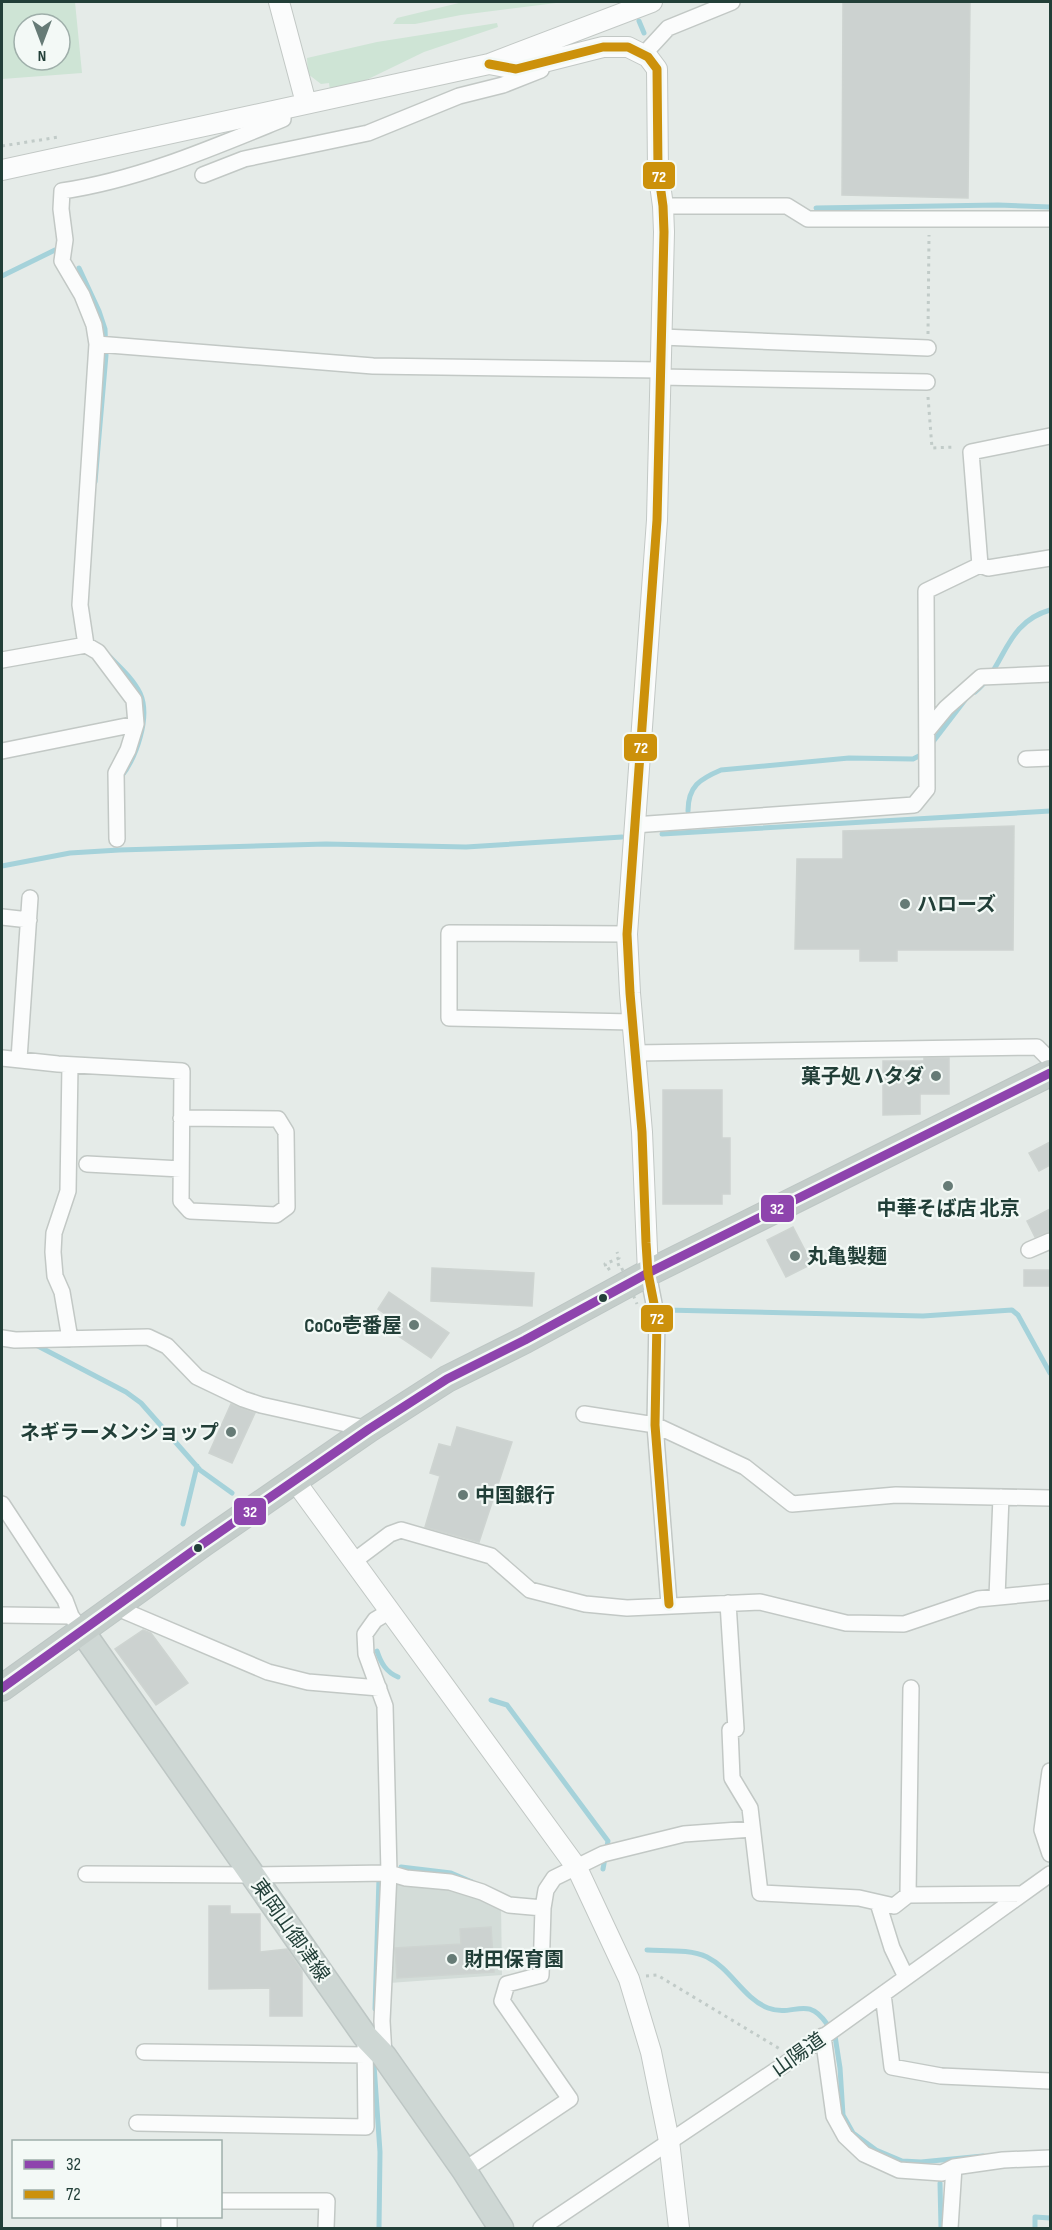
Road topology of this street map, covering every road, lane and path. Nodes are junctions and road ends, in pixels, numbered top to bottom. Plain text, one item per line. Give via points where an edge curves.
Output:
1 (279, 2) edge
2 (652, 2) edge
3 (732, 2) edge
4 (603, 47) junction
5 (644, 54) junction
6 (489, 64) junction
7 (306, 103) junction
8 (283, 108) junction
9 (2, 171) edge
10 (203, 175) dead end
11 (663, 206) junction
12 (1050, 219) edge
13 (662, 337) junction
14 (103, 344) junction
15 (928, 348) dead end
16 (660, 373) junction
17 (927, 382) dead end
18 (1050, 436) edge
19 (1050, 558) edge
20 (980, 565) junction
21 (86, 645) junction
22 (2, 660) edge
23 (1050, 674) edge
24 (136, 724) junction
25 (927, 744) junction
26 (2, 752) edge
27 (1050, 758) edge
28 (1026, 759) dead end
29 (634, 825) junction
30 (117, 839) dead end
31 (30, 898) dead end
32 (2, 917) edge
33 (29, 920) junction
34 (627, 934) junction
35 (632, 1022) junction
36 (636, 1053) junction
37 (2, 1058) edge
38 (19, 1059) junction
39 (1050, 1060) edge
40 (70, 1065) junction
41 (1050, 1073) edge
42 (181, 1118) junction
43 (87, 1164) dead end
44 (181, 1169) junction
45 (1050, 1241) edge
46 (1029, 1250) dead end
47 (617, 1252) dead end
48 (618, 1265) dead end
49 (609, 1269) dead end
50 (648, 1273) junction
51 (637, 1304) dead end
52 (8, 1339) edge
53 (70, 1339) junction
54 (584, 1414) dead end
55 (655, 1425) junction
56 (362, 1427) junction
57 (295, 1481) junction
58 (1001, 1497) junction
59 (1050, 1498) edge
60 (2, 1504) edge
61 (354, 1561) junction
62 (1050, 1592) edge
63 (997, 1597) junction
64 (728, 1603) junction
65 (669, 1604) junction
66 (115, 1607) junction
67 (390, 1611) junction
68 (2, 1615) edge
69 (76, 1623) junction
70 (2, 1688) edge
71 (379, 1688) junction
72 (911, 1688) dead end
73 (1050, 1771) edge
74 (752, 1829) junction
75 (1050, 1854) edge
76 (578, 1868) junction
77 (389, 1873) junction
78 (86, 1874) dead end
79 (252, 1875) junction
80 (1050, 1875) edge
81 (1022, 1894) junction
82 (908, 1895) junction
83 (878, 1903) junction
84 (543, 1908) junction
85 (906, 1977) junction
86 (629, 1978) junction
87 (883, 1994) junction
88 (823, 2036) junction
89 (372, 2049) junction
90 (144, 2052) dead end
91 (795, 2058) junction
92 (1050, 2081) edge
93 (137, 2123) dead end
94 (669, 2141) junction
95 (1050, 2158) edge
96 (954, 2167) junction
97 (464, 2170) junction
98 (222, 2201) edge
99 (326, 2229) edge
100 (501, 2229) edge
101 (541, 2229) edge
102 (679, 2229) edge
103 (950, 2229) edge

1 - 7 street
2 - 6 street
3 - 5 street via 668,28
4 - 5 street via 628,46
4 - 6 street via 516,69
4 - 10 street via 503,85 459,96 368,133 244,159
5 - 11 street via 657,69 658,170
6 - 7 street
7 - 8 street
8 - 9 street
8 - 14 street via 283,119 199,153 107,183 62,191 62,261
11 - 12 street via 787,206 808,219
11 - 13 street
13 - 15 street
13 - 16 street
14 - 16 street via 373,366
14 - 21 street via 80,605
16 - 17 street
16 - 29 street via 657,520
18 - 20 street via 971,452
19 - 20 street via 988,568
20 - 25 street via 926,591
21 - 22 street
21 - 24 street via 98,652 134,700
23 - 25 street via 981,677 946,708
24 - 26 street
24 - 30 street via 116,773
25 - 29 street via 927,789 914,805
27 - 28 street
29 - 34 street
31 - 33 street
32 - 33 street
33 - 38 street
34 - 35 street
34 - 35 street via 449,933 449,1018
35 - 36 street
36 - 39 street via 1037,1047
36 - 50 street
37 - 38 street
38 - 40 street
40 - 42 street via 182,1071
40 - 53 street via 68,1191 54,1233 53,1252
41 - 50 highway
42 - 44 street
42 - 44 street via 278,1119 286,1132 287,1207 276,1215 190,1211 181,1201
43 - 44 street
45 - 46 street
47 - 49 path via 619,1258 605,1264
48 - 51 path, bridge
50 - 55 street via 657,1319
50 - 56 highway
52 - 53 street
53 - 56 street via 148,1337 167,1346 197,1377 243,1399
54 - 55 street
55 - 58 street via 745,1467 792,1504 896,1495
55 - 65 street
56 - 57 highway
57 - 61 street
57 - 66 highway
58 - 59 street
58 - 63 street
60 - 69 street
61 - 65 street via 401,1530 491,1556 530,1590 585,1604 627,1608
61 - 67 street
62 - 63 street
63 - 64 street via 978,1599 904,1624 846,1623 760,1602
64 - 65 street
64 - 74 street via 736,1729 730,1730 732,1778 750,1808
66 - 69 highway
66 - 71 street via 268,1672 308,1683
67 - 71 street via 375,1620 365,1634 366,1654
67 - 76 street
68 - 69 street
69 - 70 highway
69 - 79 main road, 東岡山御津線
71 - 77 street via 385,1706
72 - 82 street
73 - 75 street via 1042,1830
74 - 76 street via 684,1834 609,1852
74 - 83 street via 760,1893 859,1898
76 - 84 street via 554,1878 546,1890
76 - 86 street
77 - 79 street
77 - 84 street via 450,1882 508,1905
77 - 89 street via 382,2021
78 - 79 street
79 - 89 main road, 東岡山御津線
80 - 81 street, 山陽道
81 - 82 street
81 - 85 street, 山陽道
82 - 83 street via 894,1906
83 - 85 street
84 - 97 street via 541,1975 507,1984 502,2001 570,2099
85 - 87 street, 山陽道
86 - 91 path via 657,1975
86 - 94 street via 651,2052
87 - 88 street, 山陽道
87 - 92 street via 892,2067 941,2076
88 - 91 street, 山陽道
88 - 96 street via 834,2116 844,2136 864,2154 899,2170 942,2173
89 - 90 street
89 - 93 street via 366,2127
89 - 97 main road, 東岡山御津線
91 - 94 street, 山陽道
94 - 101 street, 山陽道
94 - 102 street
95 - 96 street
96 - 103 street
97 - 100 main road, 東岡山御津線
98 - 99 street via 327,2201

